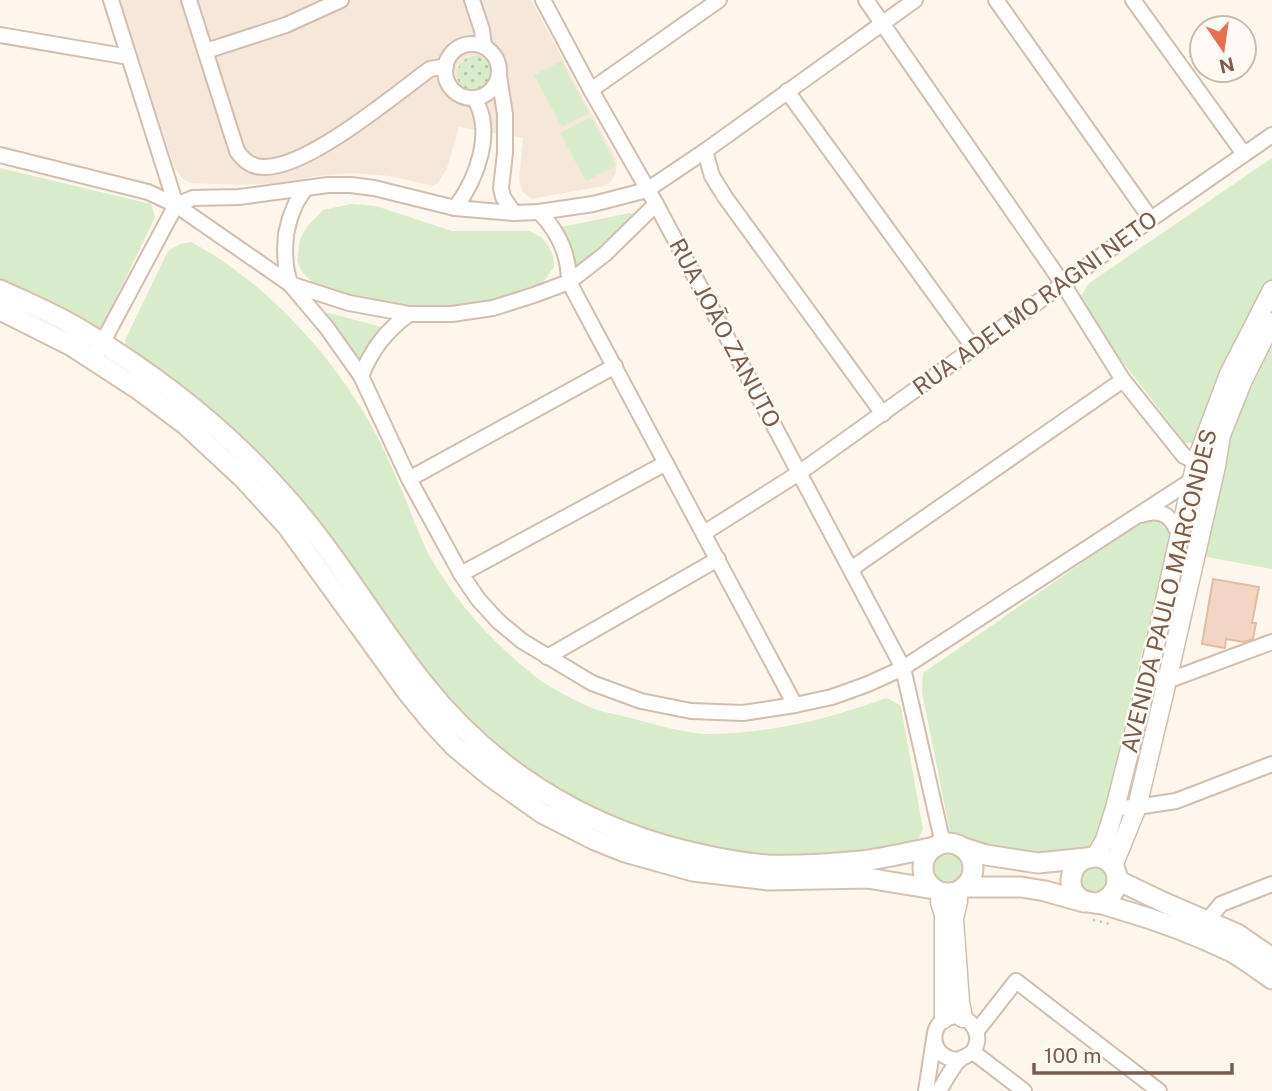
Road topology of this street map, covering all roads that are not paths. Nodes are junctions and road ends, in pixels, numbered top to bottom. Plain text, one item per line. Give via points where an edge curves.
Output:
1 (111, 0) edge
2 (190, 0) edge
3 (341, 0) edge
4 (472, 0) edge
5 (544, 0) edge
6 (719, 0) edge
7 (866, 0) edge
8 (915, 0) edge
9 (996, 0) edge
10 (1133, 0) edge
11 (882, 24) junction
12 (0, 35) edge
13 (484, 47) junction
14 (206, 51) junction
15 (129, 57) junction
16 (446, 65) junction
17 (499, 76) junction
18 (591, 90) junction
19 (787, 91) junction
20 (474, 97) junction
21 (1272, 135) edge
22 (481, 149) junction
23 (705, 151) junction
24 (505, 153) junction
25 (1244, 154) junction
26 (0, 155) edge
27 (305, 189) junction
28 (648, 190) junction
29 (176, 205) junction
30 (656, 205) junction
31 (455, 208) junction
32 (539, 212) junction
33 (514, 213) junction
34 (1151, 219) junction
35 (569, 282) junction
36 (290, 284) junction
37 (1063, 284) junction
38 (0, 290) edge
39 (1272, 290) edge
40 (0, 310) edge
41 (410, 314) junction
42 (1272, 323) edge
43 (972, 347) junction
44 (98, 352) junction
45 (615, 366) junction
46 (362, 376) junction
47 (1123, 380) junction
48 (883, 414) junction
49 (666, 463) junction
50 (1194, 471) junction
51 (799, 473) junction
52 (1214, 474) junction
53 (409, 480) junction
54 (1136, 516) junction
55 (704, 533) junction
56 (1180, 537) junction
57 (718, 559) junction
58 (851, 569) junction
59 (461, 573) junction
60 (1272, 642) edge
61 (547, 657) junction
62 (903, 668) junction
63 (1148, 677) junction
64 (1167, 681) junction
65 (795, 705) junction
66 (1272, 764) edge
67 (1137, 807) junction
68 (1115, 808) junction
69 (946, 846) junction
70 (1103, 865) junction
71 (1272, 884) edge
72 (949, 890) junction
73 (1091, 908) junction
74 (1203, 930) junction
75 (1272, 958) edge
76 (1272, 979) edge
77 (963, 1018) junction
78 (944, 1019) junction
79 (976, 1032) junction
80 (934, 1037) junction
81 (966, 1056) junction
82 (926, 1091) edge
83 (939, 1091) edge
84 (1024, 1091) edge
85 (1159, 1091) edge

1 - 15 street
2 - 14 street
3 - 14 street via 286,25
4 - 13 street
5 - 18 street, RUA JOÃO ZANUTO
6 - 18 street
7 - 11 street
8 - 11 street
9 - 34 street
10 - 25 street
11 - 19 street
11 - 37 street
12 - 15 street
13 - 16 street via 457,48
13 - 17 street via 495,55
14 - 16 street via 237,151 248,162 263,167 316,150 430,69
15 - 29 street
16 - 20 street via 450,86 460,95
17 - 20 street via 493,88
17 - 24 street
18 - 28 street, RUA JOÃO ZANUTO
19 - 23 street
19 - 43 street
20 - 22 street via 483,120
21 - 25 street, RUA ADELMO RAGNI NETO
22 - 24 street
22 - 31 street via 472,181
23 - 28 street
23 - 48 street via 712,176 725,197
24 - 33 street via 501,188
25 - 34 street, RUA ADELMO RAGNI NETO
26 - 29 street via 148,192
27 - 29 street via 193,198
27 - 31 street via 351,185
27 - 36 street via 286,234
28 - 30 street, RUA JOÃO ZANUTO
28 - 32 street
29 - 36 street
29 - 44 street
30 - 35 street
30 - 51 street, RUA JOÃO ZANUTO
31 - 33 street
32 - 33 street
32 - 35 street via 562,244
34 - 37 street, RUA ADELMO RAGNI NETO
35 - 41 street via 494,308
35 - 45 street
36 - 41 street via 349,303
36 - 46 street
37 - 43 street, RUA ADELMO RAGNI NETO
37 - 47 street
38 - 44 main road via 82,330
39 - 50 street, AVENIDA PAULO MARCONDES via 1229,374
40 - 44 main road via 72,346
41 - 46 street via 380,341
42 - 52 street, AVENIDA PAULO MARCONDES via 1221,436
43 - 48 street, RUA ADELMO RAGNI NETO
44 - 69 main road via 149,374 198,411 256,465 301,515 445,709 501,762 551,797 631,835 766,865 862,861
44 - 72 main road via 243,478 287,526 431,721 489,776 542,813 625,852 693,871 768,880 867,878
45 - 49 street
45 - 53 street
46 - 53 street
47 - 50 street
47 - 58 street
48 - 51 street, RUA ADELMO RAGNI NETO
49 - 55 street
49 - 59 street
50 - 52 street
50 - 54 street
50 - 56 street, AVENIDA PAULO MARCONDES
51 - 55 street, RUA ADELMO RAGNI NETO
51 - 58 street, RUA JOÃO ZANUTO
52 - 64 street, AVENIDA PAULO MARCONDES
53 - 59 street
54 - 56 street via 1160,513 1170,518
54 - 62 street
55 - 57 street
56 - 63 street, AVENIDA PAULO MARCONDES
57 - 61 street
57 - 65 street
58 - 62 street, RUA JOÃO ZANUTO
59 - 61 street via 498,621
60 - 64 street
61 - 65 street via 592,683 641,701 691,711 743,713
62 - 65 street via 832,697
62 - 69 street, RUA JOÃO ZANUTO
63 - 64 street
63 - 68 street, AVENIDA PAULO MARCONDES
64 - 67 street, AVENIDA PAULO MARCONDES
66 - 67 street via 1176,801
67 - 68 street
67 - 70 street, AVENIDA PAULO MARCONDES
68 - 70 street, AVENIDA PAULO MARCONDES
69 - 70 main road via 1038,863
69 - 72 main road via 929,853 923,868 928,883
69 - 72 main road via 971,858 973,866 970,881
70 - 73 main road via 1116,888 1106,901
70 - 73 main road via 1080,862 1071,875 1073,891
70 - 74 main road
71 - 74 street via 1221,904
72 - 73 main road via 1021,887
72 - 77 street via 958,901 954,919
72 - 78 street via 940,901 944,915
73 - 74 main road
74 - 75 main road via 1237,934
74 - 76 main road
77 - 78 street
77 - 79 street
78 - 80 street
79 - 81 street via 976,1045
79 - 85 street via 1016,981
80 - 81 street via 944,1057
80 - 82 street
81 - 83 street
81 - 84 street

